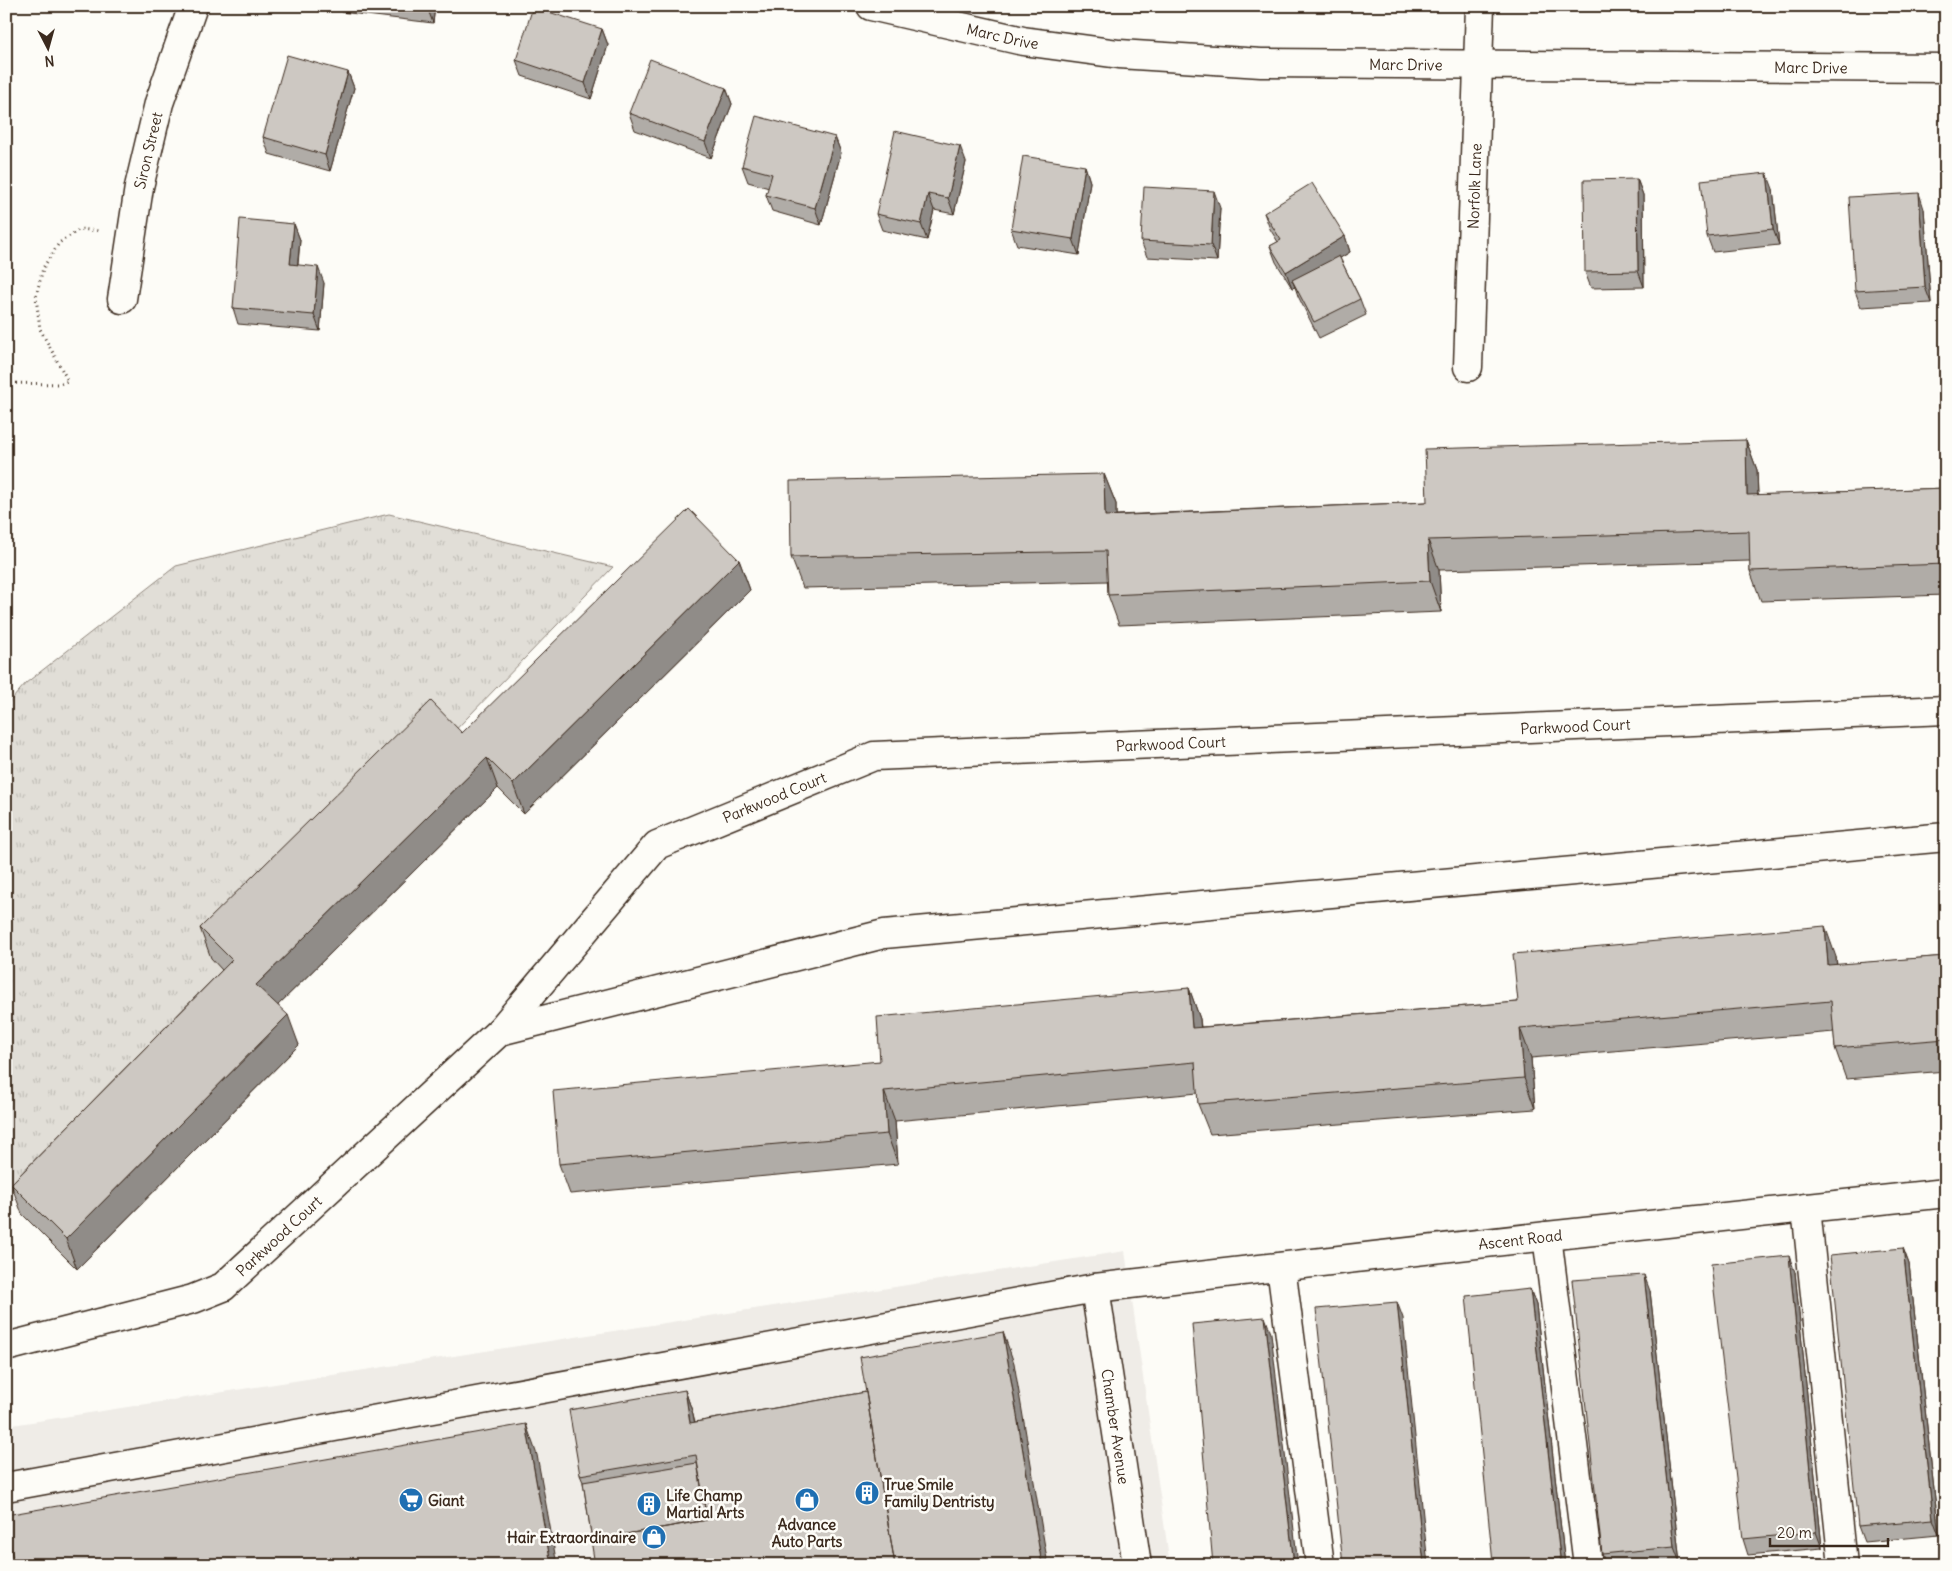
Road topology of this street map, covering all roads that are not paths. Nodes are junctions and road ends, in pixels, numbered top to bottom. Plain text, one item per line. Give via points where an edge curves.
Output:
1 (193, 6) edge
2 (872, 6) edge
3 (1480, 6) edge
4 (1478, 65) junction
5 (1946, 68) edge
6 (122, 299) dead end
7 (1468, 366) dead end
8 (1946, 710) edge
9 (1946, 837) edge
10 (500, 1031) junction
11 (1946, 1193) edge
12 (1806, 1208) junction
13 (1546, 1236) junction
14 (1280, 1266) junction
15 (1096, 1288) junction
16 (6, 1347) edge
17 (6, 1487) edge
18 (1137, 1565) edge
19 (1320, 1565) edge
20 (1588, 1565) edge
21 (1843, 1565) edge

1 - 6 street, Siron Street via 159,103 139,187
2 - 4 street, Marc Drive via 1023,41 1119,54 1261,63
3 - 4 street, Norfolk Lane
4 - 5 street, Marc Drive
4 - 7 street, Norfolk Lane
8 - 10 street, Parkwood Court via 874,756 657,845
9 - 10 street, Parkwood Court via 884,934
10 - 16 street, Parkwood Court via 223,1287 193,1299
11 - 12 street, Ascent Road
12 - 13 street, Ascent Road
12 - 21 street
13 - 14 street, Ascent Road
13 - 20 street
14 - 15 street, Ascent Road
14 - 19 street
15 - 17 street, Ascent Road
15 - 18 street, Chamber Avenue

